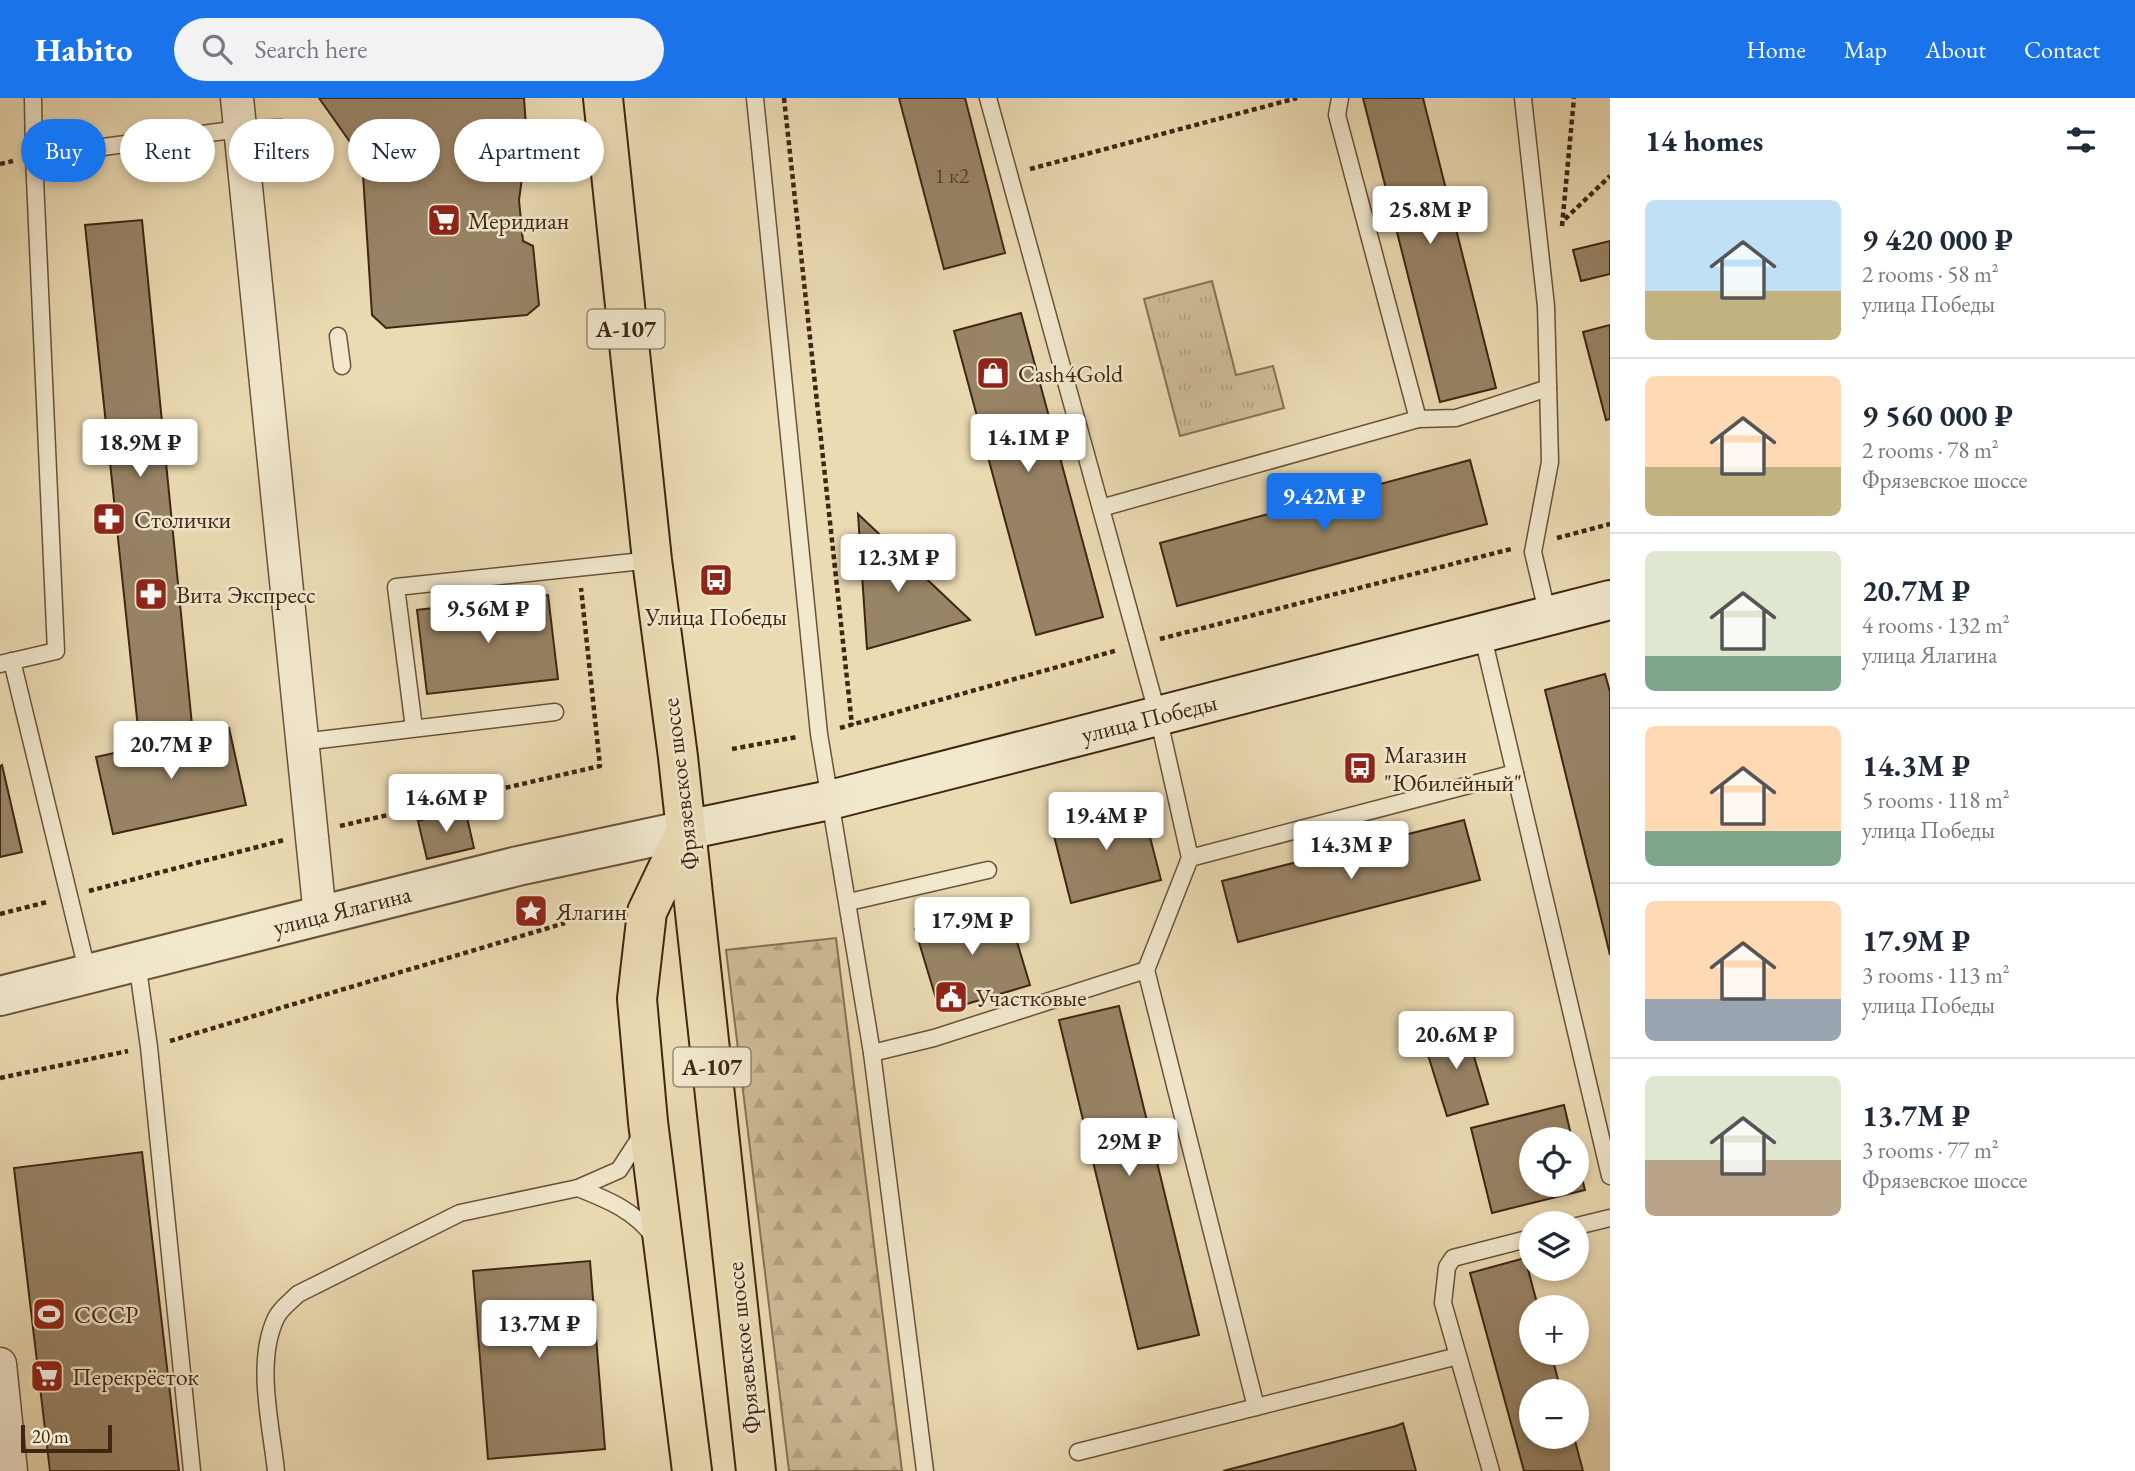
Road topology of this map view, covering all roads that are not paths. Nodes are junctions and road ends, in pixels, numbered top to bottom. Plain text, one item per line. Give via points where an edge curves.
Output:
1 (33, 98) edge
2 (603, 98) edge
3 (755, 98) edge
4 (988, 98) edge
5 (1339, 98) edge
6 (1523, 98) edge
7 (239, 113) edge
8 (33, 119) edge
9 (256, 119) edge
10 (106, 141) edge
11 (35, 182) edge
12 (338, 336) dead end
13 (342, 366) dead end
14 (1548, 388) junction
15 (1418, 419) junction
16 (1101, 508) junction
17 (652, 560) junction
18 (1610, 600) edge
19 (1548, 616) junction
20 (1482, 632) junction
21 (6, 663) edge
22 (555, 712) dead end
23 (1158, 716) junction
24 (414, 727) junction
25 (302, 742) junction
26 (1515, 772) junction
27 (830, 800) junction
28 (686, 830) junction
29 (1190, 858) junction
30 (988, 870) dead end
31 (849, 902) junction
32 (320, 916) junction
33 (137, 962) junction
34 (1146, 970) junction
35 (88, 974) junction
36 (0, 996) edge
37 (872, 1052) junction
38 (648, 1122) junction
39 (1610, 1176) edge
40 (578, 1188) junction
41 (1610, 1218) edge
42 (1589, 1223) edge
43 (1519, 1241) edge
44 (666, 1253) junction
45 (1458, 1356) junction
46 (1, 1384) edge
47 (1256, 1407) junction
48 (1077, 1452) dead end
49 (11, 1471) edge
50 (191, 1471) edge
51 (276, 1471) edge
52 (692, 1471) edge
53 (756, 1471) edge
54 (925, 1471) edge
55 (1491, 1471) edge

1 - 8 lane
2 - 17 highway, Фрязевское шоссе / А-107
3 - 27 lane
4 - 16 lane
5 - 15 lane via 1337,115
6 - 14 lane via 1546,306
7 - 9 lane
7 - 10 lane
7 - 25 street
11 - 21 lane via 56,651
12 - 13 lane
14 - 15 lane via 1456,418
14 - 19 lane via 1550,462 1533,552
15 - 16 lane
16 - 23 lane
17 - 24 lane via 396,587
17 - 28 highway, Фрязевское шоссе / А-107
18 - 19 main road, улица Победы
19 - 20 main road, улица Победы
20 - 23 main road, улица Победы
20 - 26 lane
21 - 35 lane
22 - 24 lane
23 - 27 main road, улица Победы
23 - 29 lane
24 - 25 lane
25 - 32 street
26 - 29 lane
26 - 39 lane
27 - 28 main road, улица Победы
27 - 31 lane
28 - 32 main road, улица Ялагина
28 - 38 highway via 647,912 637,999
28 - 53 highway, Фрязевское шоссе / А-107
29 - 34 lane
30 - 31 lane
31 - 37 lane
32 - 33 main road, улица Ялагина
33 - 35 main road, улица Ялагина
33 - 50 lane
34 - 37 lane via 934,1038
34 - 47 lane
35 - 36 main road, улица Ялагина
37 - 54 lane
38 - 40 lane via 619,1170
38 - 44 highway
40 - 44 lane via 618,1204 644,1223
40 - 51 lane via 460,1213 298,1294 277,1315 268,1338
41 - 42 lane
43 - 45 lane via 1453,1258 1447,1267 1443,1303
44 - 52 highway
45 - 47 lane
45 - 55 lane
46 - 49 street
47 - 48 lane

